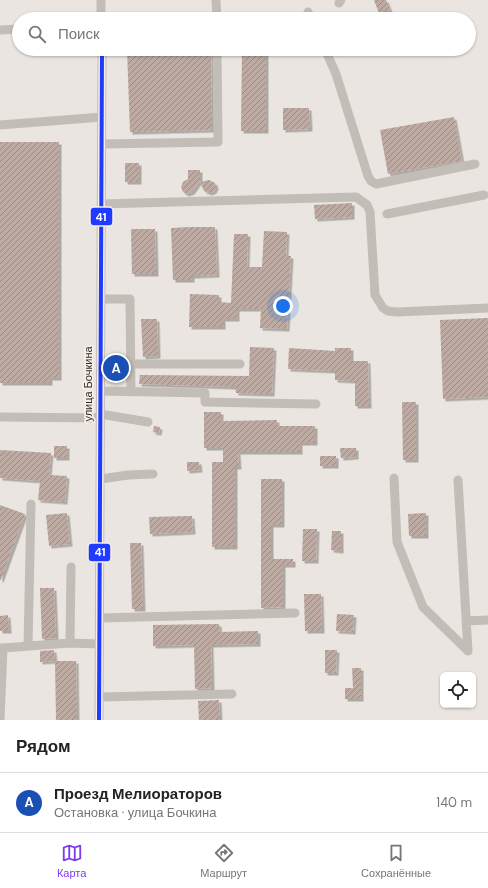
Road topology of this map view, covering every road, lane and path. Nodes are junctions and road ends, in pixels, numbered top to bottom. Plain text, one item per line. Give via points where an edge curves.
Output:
1 (101, 0) edge
2 (216, 0) edge
3 (101, 12) edge
4 (217, 12) edge
5 (12, 29) edge
6 (0, 30) edge
7 (102, 56) edge
8 (217, 56) edge
9 (328, 56) edge
10 (102, 117) junction
11 (0, 125) edge
12 (102, 144) junction
13 (475, 164) dead end
14 (484, 195) dead end
15 (101, 204) junction
16 (387, 214) dead end
17 (100, 299) junction
18 (488, 308) edge
19 (130, 364) junction
20 (240, 364) dead end
21 (100, 391) junction
22 (131, 392) junction
23 (316, 404) dead end
24 (100, 416) junction
25 (0, 417) edge
26 (148, 422) dead end
27 (153, 474) dead end
28 (394, 478) dead end
29 (101, 479) junction
30 (458, 480) dead end
31 (31, 504) dead end
32 (71, 567) dead end
33 (295, 613) dead end
34 (100, 618) junction
35 (488, 620) edge
36 (466, 621) junction
37 (70, 643) junction
38 (99, 644) junction
39 (28, 646) junction
40 (1, 648) edge
41 (232, 694) dead end
42 (99, 697) junction
43 (0, 720) edge
44 (99, 720) edge

1 - 3 street
2 - 4 street
5 - 6 street
7 - 10 street, улица Бочкина
8 - 12 street via 218,142
9 - 13 street via 371,181 376,184
10 - 11 street
10 - 12 street, улица Бочкина
12 - 15 street, улица Бочкина
14 - 16 street
15 - 17 street, улица Бочкина
15 - 18 street via 356,196 367,205 370,212 374,288 377,301 383,308 397,312
17 - 19 street via 130,298
17 - 21 street, улица Бочкина
19 - 20 street
19 - 22 street
21 - 22 street
21 - 24 street, улица Бочкина
22 - 23 street via 205,393 205,402
24 - 25 street
24 - 26 street
24 - 29 street, улица Бочкина
27 - 29 street
28 - 36 street via 397,542 423,607 468,651
29 - 34 street, улица Бочкина
30 - 36 street
31 - 39 street
32 - 37 street
33 - 34 street
34 - 38 street, улица Бочкина
35 - 36 street
37 - 38 street
37 - 39 street
38 - 42 street, улица Бочкина
39 - 40 street
40 - 43 street
41 - 42 street
42 - 44 street, улица Бочкина

